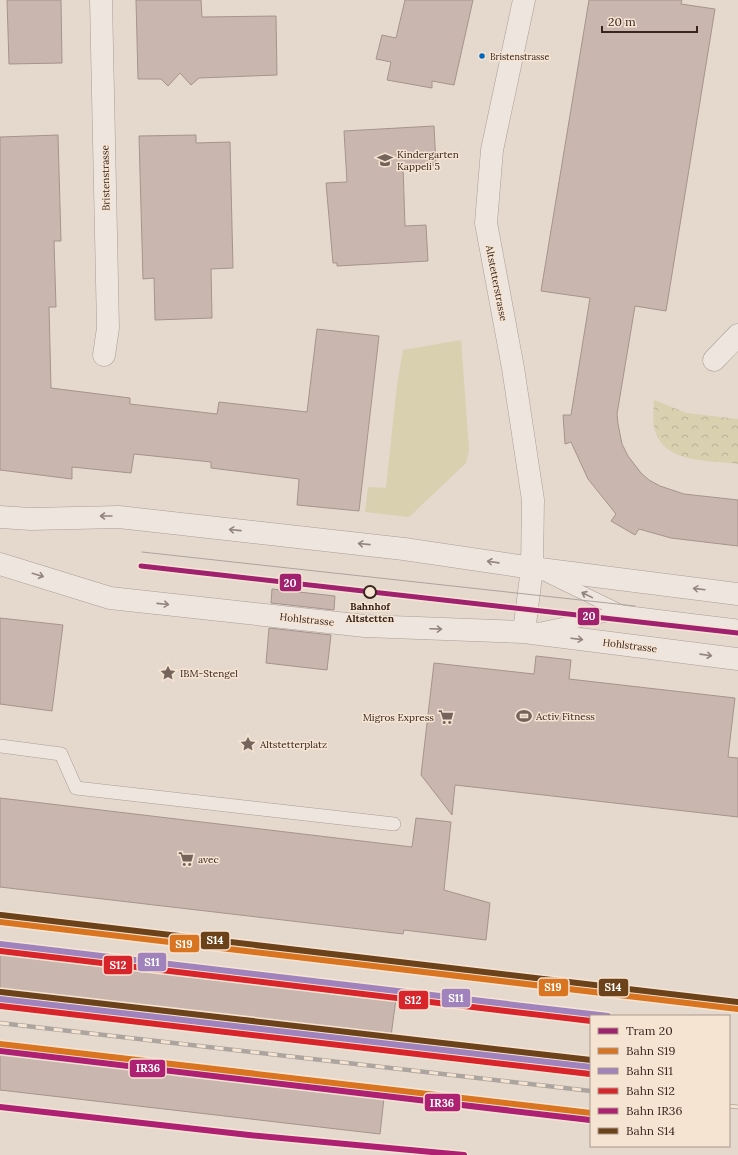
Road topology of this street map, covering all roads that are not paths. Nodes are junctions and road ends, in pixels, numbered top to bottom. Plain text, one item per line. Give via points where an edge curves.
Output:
1 (101, 0) edge
2 (524, 0) edge
3 (738, 335) edge
4 (104, 356) dead end
5 (714, 360) dead end
6 (0, 517) edge
7 (0, 564) edge
8 (532, 568) junction
9 (738, 594) edge
10 (622, 612) junction
11 (738, 626) edge
12 (524, 632) junction
13 (738, 659) edge
14 (0, 746) edge
15 (394, 824) dead end

1 - 4 street, Bristenstrasse via 108,328
2 - 8 street, Altstetterstrasse via 492,150 486,223 513,368 532,493
3 - 5 street
8 -> 6 street via 404,549 119,516 31,519
7 -> 12 street, Hohlstrasse via 110,598 365,626
9 -> 8 street
10 -> 8 lane
8 - 12 street, Altstetterstrasse
10 - 11 lane
10 - 12 lane
12 -> 13 street, Hohlstrasse
14 - 15 lane via 61,754 76,788

